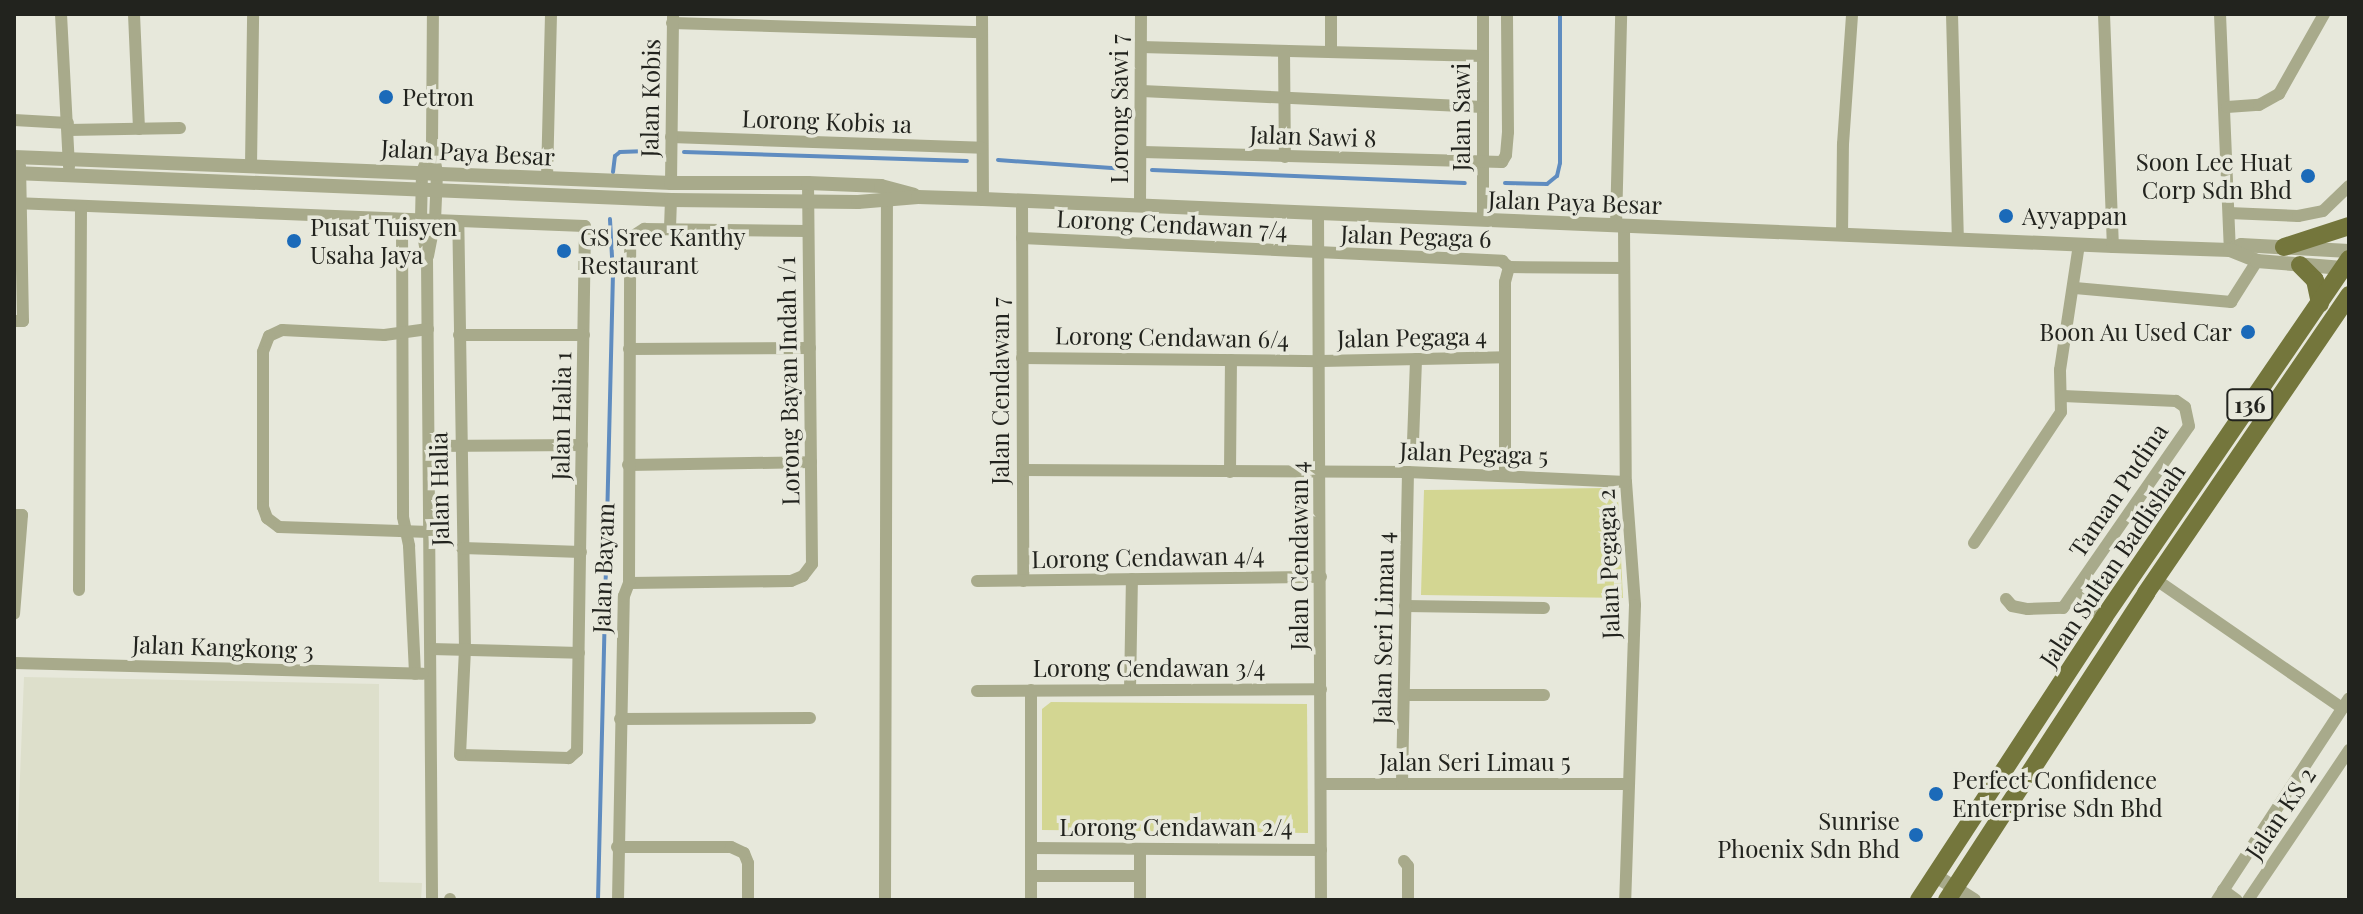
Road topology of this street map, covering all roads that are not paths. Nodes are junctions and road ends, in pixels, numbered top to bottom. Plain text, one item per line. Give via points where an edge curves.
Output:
1 (61, 14) edge
2 (134, 14) edge
3 (253, 14) edge
4 (433, 14) edge
5 (551, 14) edge
6 (982, 14) edge
7 (1141, 14) edge
8 (1331, 14) edge
9 (1483, 14) edge
10 (1507, 14) edge
11 (1621, 14) edge
12 (1852, 14) edge
13 (1952, 14) edge
14 (2104, 14) edge
15 (2220, 14) edge
16 (2324, 14) edge
17 (672, 18) edge
18 (982, 32) junction
19 (1141, 47) junction
20 (1284, 51) junction
21 (1331, 51) junction
22 (1483, 56) junction
23 (1142, 91) junction
24 (1284, 98) junction
25 (1483, 107) junction
26 (2227, 107) junction
27 (14, 120) edge
28 (68, 126) junction
29 (180, 128) dead end
30 (139, 129) junction
31 (671, 137) junction
32 (982, 148) junction
33 (1143, 152) junction
34 (1285, 157) junction
35 (69, 159) junction
36 (1483, 163) junction
37 (17, 165) edge
38 (251, 166) junction
39 (429, 173) junction
40 (70, 176) junction
41 (547, 178) junction
42 (671, 183) junction
43 (808, 183) junction
44 (2349, 186) edge
45 (429, 191) junction
46 (918, 197) junction
47 (983, 199) junction
48 (671, 200) junction
49 (1022, 200) junction
50 (808, 202) junction
51 (887, 202) junction
52 (18, 203) edge
53 (1140, 204) junction
54 (81, 206) junction
55 (1318, 213) junction
56 (2229, 213) junction
57 (1483, 220) junction
58 (402, 221) junction
59 (421, 221) junction
60 (435, 221) junction
61 (458, 222) junction
62 (1620, 226) junction
63 (2349, 226) edge
64 (670, 228) junction
65 (808, 231) junction
66 (1842, 235) junction
67 (1022, 238) junction
68 (1958, 240) junction
69 (2079, 245) junction
70 (2113, 246) junction
71 (2284, 247) junction
72 (2230, 250) junction
73 (1319, 254) junction
74 (427, 259) junction
75 (2257, 261) junction
76 (2348, 262) edge
77 (2300, 265) junction
78 (1509, 267) junction
79 (1624, 268) junction
80 (2075, 288) junction
81 (2349, 295) edge
82 (2320, 303) junction
83 (2342, 312) edge
84 (14, 321) edge
85 (428, 329) junction
86 (400, 332) junction
87 (459, 335) junction
88 (584, 335) junction
89 (810, 348) junction
90 (629, 349) junction
91 (1505, 357) junction
92 (1022, 358) junction
93 (1416, 359) junction
94 (1231, 360) junction
95 (1321, 361) junction
96 (2063, 396) junction
97 (1413, 442) dead end
98 (460, 445) junction
99 (582, 445) junction
100 (429, 446) junction
101 (811, 462) junction
102 (628, 465) junction
103 (1023, 470) junction
104 (1230, 472) junction
105 (1408, 472) junction
106 (1321, 473) junction
107 (1505, 474) junction
108 (1626, 482) junction
109 (18, 515) edge
110 (405, 531) junction
111 (430, 532) junction
112 (1974, 543) dead end
113 (462, 548) junction
114 (581, 552) junction
115 (15, 553) edge
116 (1321, 577) junction
117 (1132, 579) junction
118 (2155, 579) junction
119 (977, 581) dead end
120 (1023, 581) junction
121 (629, 583) junction
122 (79, 590) dead end
123 (2074, 593) junction
124 (2006, 599) dead end
125 (1405, 606) junction
126 (1544, 608) dead end
127 (14, 614) edge
128 (2104, 617) junction
129 (431, 649) junction
130 (465, 649) junction
131 (579, 653) junction
132 (14, 663) edge
133 (431, 673) junction
134 (415, 674) junction
135 (1321, 689) junction
136 (1031, 690) junction
137 (1130, 690) junction
138 (977, 691) dead end
139 (1404, 695) junction
140 (1544, 695) dead end
141 (2346, 703) edge
142 (810, 718) dead end
143 (620, 719) junction
144 (2349, 750) edge
145 (574, 756) joint
146 (1321, 784) junction
147 (1402, 784) junction
148 (1628, 784) junction
149 (617, 847) junction
150 (1031, 848) junction
151 (1140, 849) junction
152 (1321, 850) junction
153 (1404, 861) dead end
154 (1031, 876) junction
155 (1140, 876) junction
156 (1936, 876) junction
157 (1952, 894) edge
158 (2220, 895) edge
159 (432, 900) edge
160 (618, 900) edge
161 (748, 900) edge
162 (885, 900) edge
163 (1031, 900) edge
164 (1140, 900) edge
165 (1321, 900) edge
166 (1408, 900) edge
167 (1625, 900) edge
168 (1919, 900) edge
169 (1974, 900) edge
170 (2237, 900) edge
171 (2248, 900) edge

1 - 28 street
2 - 30 street
3 - 38 street
4 - 39 street
5 - 41 street
6 - 18 street
7 - 19 street, Lorong Sawi 7
8 - 21 street
9 - 22 street, Jalan Sawi
10 - 36 street via 1506,155 1502,162
11 - 62 street, Jalan Pegaga 2
12 - 66 street
13 - 68 street
14 - 70 street
15 - 26 street
16 - 26 street via 2279,94 2259,105
17 - 18 street
17 - 31 street, Jalan Kobis
18 - 32 street
19 - 20 street
19 - 23 street, Lorong Sawi 7
20 - 21 street
20 - 24 street
21 - 22 street
22 - 25 street, Jalan Sawi
23 - 24 street
23 - 33 street, Lorong Sawi 7
24 - 25 street
24 - 34 street
25 - 36 street, Jalan Sawi
26 - 56 street
27 - 28 street
28 - 30 street
28 - 35 street
29 - 30 street
31 - 32 street, Lorong Kobis 1a
31 - 42 street, Jalan Kobis
32 - 47 street
33 - 34 street, Jalan Sawi 8
33 - 53 street, Lorong Sawi 7
34 - 36 street, Jalan Sawi 8
35 - 37 street, Jalan Paya Besar
35 - 38 street, Jalan Paya Besar
35 - 40 street
36 - 57 street, Jalan Sawi
37 - 40 street, Jalan Paya Besar
37 - 52 street
38 - 39 street, Jalan Paya Besar
39 - 41 street, Jalan Paya Besar
39 - 45 street
40 - 45 street, Jalan Paya Besar
41 - 42 street, Jalan Paya Besar
42 - 43 street, Jalan Paya Besar
43 - 46 street, Jalan Paya Besar via 881,186
43 - 50 street, Lorong Bayan Indah 1/1
44 - 56 street via 2323,211 2298,216
45 - 48 street, Jalan Paya Besar
45 - 59 street
45 - 60 street
46 - 47 street, Jalan Paya Besar
46 - 51 street, Jalan Paya Besar
47 - 49 street, Jalan Paya Besar
48 - 50 street, Jalan Paya Besar
48 - 64 street
49 - 53 street, Jalan Paya Besar
49 - 67 street, Jalan Cendawan 7
50 - 51 street, Jalan Paya Besar
50 - 65 street, Lorong Bayan Indah 1/1
51 - 162 street
52 - 54 street, Jalan Halia 1
52 - 84 street via 23,321
53 - 55 street, Jalan Paya Besar
54 - 58 street, Jalan Halia 1
54 - 122 street
55 - 57 street, Jalan Paya Besar
55 - 73 street, Jalan Cendawan 4
56 - 72 street
57 - 62 street, Jalan Paya Besar
58 - 59 street, Jalan Halia 1
58 - 86 street
59 - 60 street, Jalan Halia 1
59 - 74 street
60 - 61 street, Jalan Halia 1
60 - 74 street
61 - 87 street, Jalan Halia
61 - 88 street, Jalan Halia 1 via 585,226
62 - 66 street, Jalan Paya Besar
62 - 79 street, Jalan Pegaga 2
63 - 71 main road
64 - 65 street
64 - 90 street, Jalan Bayam via 644,229 630,238
65 - 89 street, Lorong Bayan Indah 1/1
66 - 68 street, Jalan Paya Besar
67 - 73 street, Lorong Cendawan 7/4
67 - 92 street, Jalan Cendawan 7
68 - 69 street, Jalan Paya Besar
69 - 70 street, Jalan Paya Besar
69 - 80 street
70 - 72 street, Jalan Paya Besar
71 - 72 street, Jalan Paya Besar via 2241,245
71 - 76 street, Jalan Paya Besar
72 - 75 street, Jalan Paya Besar
73 - 78 street, Jalan Pegaga 6 via 1502,261
73 - 95 street, Jalan Cendawan 4
74 - 85 street
75 - 77 street, Jalan Paya Besar
75 - 80 street via 2231,302
76 - 77 street, Jalan Paya Besar
76 - 82 main road, Jalan Sultan Badlishah / 136
77 - 82 main road via 2315,280
78 - 79 street, Jalan Pegaga 6
78 - 91 street
79 - 108 street, Jalan Pegaga 2
80 - 96 street via 2060,370
81 - 83 main road, Jalan Sultan Badlishah / 136
82 - 128 main road, Jalan Sultan Badlishah / 136
83 - 118 main road, Jalan Sultan Badlishah / 136
85 - 86 street
85 - 100 street
86 - 110 street
86 - 110 street via 282,330 269,336 263,352 263,507 279,527
87 - 88 street
87 - 98 street, Jalan Halia
88 - 99 street, Jalan Halia 1
89 - 90 street
89 - 101 street, Lorong Bayan Indah 1/1
90 - 102 street, Jalan Bayam
91 - 93 street, Jalan Pegaga 4
91 - 107 street
92 - 94 street, Lorong Cendawan 6/4
92 - 103 street, Jalan Cendawan 7
93 - 95 street, Jalan Pegaga 4
93 - 97 street
94 - 95 street, Lorong Cendawan 6/4
94 - 104 street
95 - 106 street, Jalan Cendawan 4
96 - 112 street via 2061,412
96 - 123 street, Taman Pudina via 2176,401 2189,416 2189,426
98 - 99 street
98 - 100 street
98 - 113 street, Jalan Halia
99 - 114 street, Jalan Halia 1
100 - 111 street
101 - 102 street
101 - 121 street, Lorong Bayan Indah 1/1 via 812,564 803,576 791,581
102 - 121 street, Jalan Bayam
103 - 104 street, Jalan Pegaga 5
103 - 120 street, Jalan Cendawan 7
104 - 106 street, Jalan Pegaga 5
105 - 106 street, Jalan Pegaga 5
105 - 107 street, Jalan Pegaga 5
105 - 125 street, Jalan Seri Limau 4
106 - 116 street, Jalan Cendawan 4
107 - 108 street, Jalan Pegaga 5
108 - 148 street, Jalan Pegaga 2 via 1635,605
109 - 115 street
110 - 111 street
110 - 134 street
111 - 129 street
113 - 114 street
113 - 130 street, Jalan Halia
114 - 131 street, Jalan Halia 1
115 - 127 street
116 - 117 street, Lorong Cendawan 4/4
116 - 135 street, Jalan Cendawan 4
117 - 120 street, Lorong Cendawan 4/4
117 - 137 street
118 - 141 street
118 - 157 main road, Jalan Sultan Badlishah / 136
119 - 120 street, Lorong Cendawan 4/4
121 - 143 street, Jalan Bayam via 624,596
123 - 124 street, Taman Pudina via 2063,608 2028,609
123 - 128 street
125 - 126 street
125 - 139 street, Jalan Seri Limau 4
128 - 156 main road, Jalan Sultan Badlishah / 136
129 - 130 street
129 - 133 street
130 - 131 street
130 - 145 street, Jalan Halia via 460,755
131 - 145 street, Jalan Halia 1
132 - 134 street, Jalan Kangkong 3
133 - 134 street, Jalan Kangkong 3
133 - 159 street
135 - 137 street, Lorong Cendawan 3/4
135 - 146 street, Jalan Cendawan 4
136 - 137 street, Lorong Cendawan 3/4
136 - 138 street, Lorong Cendawan 3/4
136 - 150 street
139 - 140 street
139 - 147 street, Jalan Seri Limau 4
141 - 158 street
142 - 143 street
143 - 149 street, Jalan Bayam
144 - 171 street, Jalan KS 2
146 - 147 street, Jalan Seri Limau 5
146 - 152 street, Jalan Cendawan 4
147 - 148 street, Jalan Seri Limau 5
148 - 167 street, Jalan Pegaga 2
149 - 160 street, Jalan Bayam
149 - 161 street via 731,847 744,853 748,863
150 - 151 street, Lorong Cendawan 2/4
150 - 154 street
151 - 152 street, Lorong Cendawan 2/4
151 - 155 street
152 - 165 street, Jalan Cendawan 4
153 - 166 street
154 - 155 street
154 - 163 street
155 - 164 street
156 - 157 street
156 - 168 main road, Jalan Sultan Badlishah / 136
157 - 169 street
158 - 170 street

